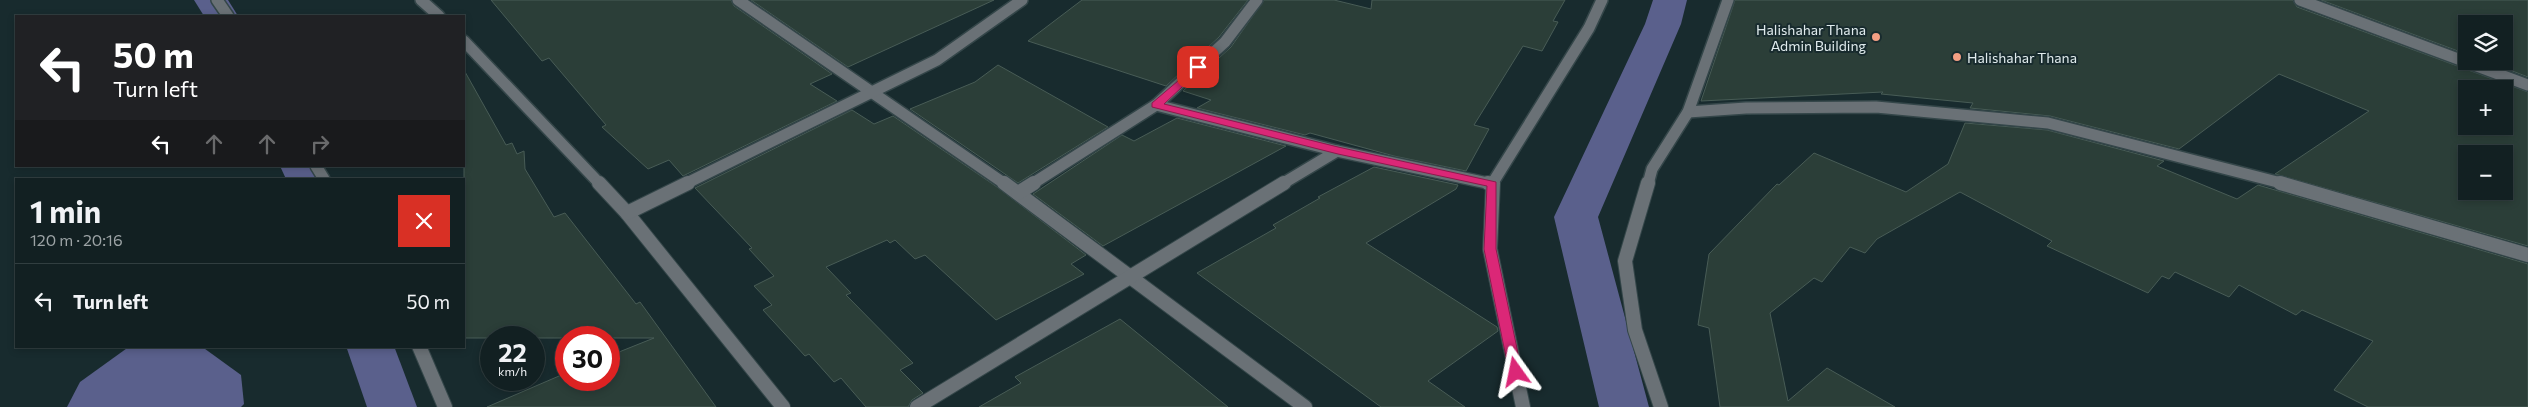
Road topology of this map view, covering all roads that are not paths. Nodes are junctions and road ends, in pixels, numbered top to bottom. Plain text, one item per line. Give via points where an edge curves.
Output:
1 (218, 0) edge
2 (421, 0) edge
3 (738, 0) edge
4 (1022, 0) edge
5 (1257, 0) edge
6 (1602, 0) edge
7 (1728, 0) edge
8 (2300, 0) edge
9 (227, 15) edge
10 (438, 15) edge
11 (465, 42) edge
12 (2528, 84) edge
13 (872, 92) junction
14 (1156, 105) junction
15 (1688, 112) junction
16 (1338, 151) junction
17 (317, 167) edge
18 (323, 178) edge
19 (1492, 184) junction
20 (1018, 193) junction
21 (627, 213) junction
22 (2528, 255) edge
23 (1131, 278) junction
24 (420, 348) edge
25 (446, 407) edge
26 (783, 407) edge
27 (917, 407) edge
28 (1305, 407) edge
29 (1523, 407) edge
30 (1660, 407) edge

1 - 9 street
2 - 10 street
3 - 13 street
4 - 13 street via 937,60
5 - 14 street via 1225,42
6 - 19 street via 1589,28
7 - 15 street
8 - 12 street
11 - 21 street
13 - 20 street
13 - 21 street
14 - 16 street
14 - 20 street
15 - 22 street via 1876,107 2048,123 2330,196
15 - 30 street via 1652,169 1625,261 1635,330
16 - 19 street
16 - 23 street
17 - 18 street
19 - 29 street via 1490,249
20 - 23 street
21 - 26 street
23 - 27 street
23 - 28 street
24 - 25 street

